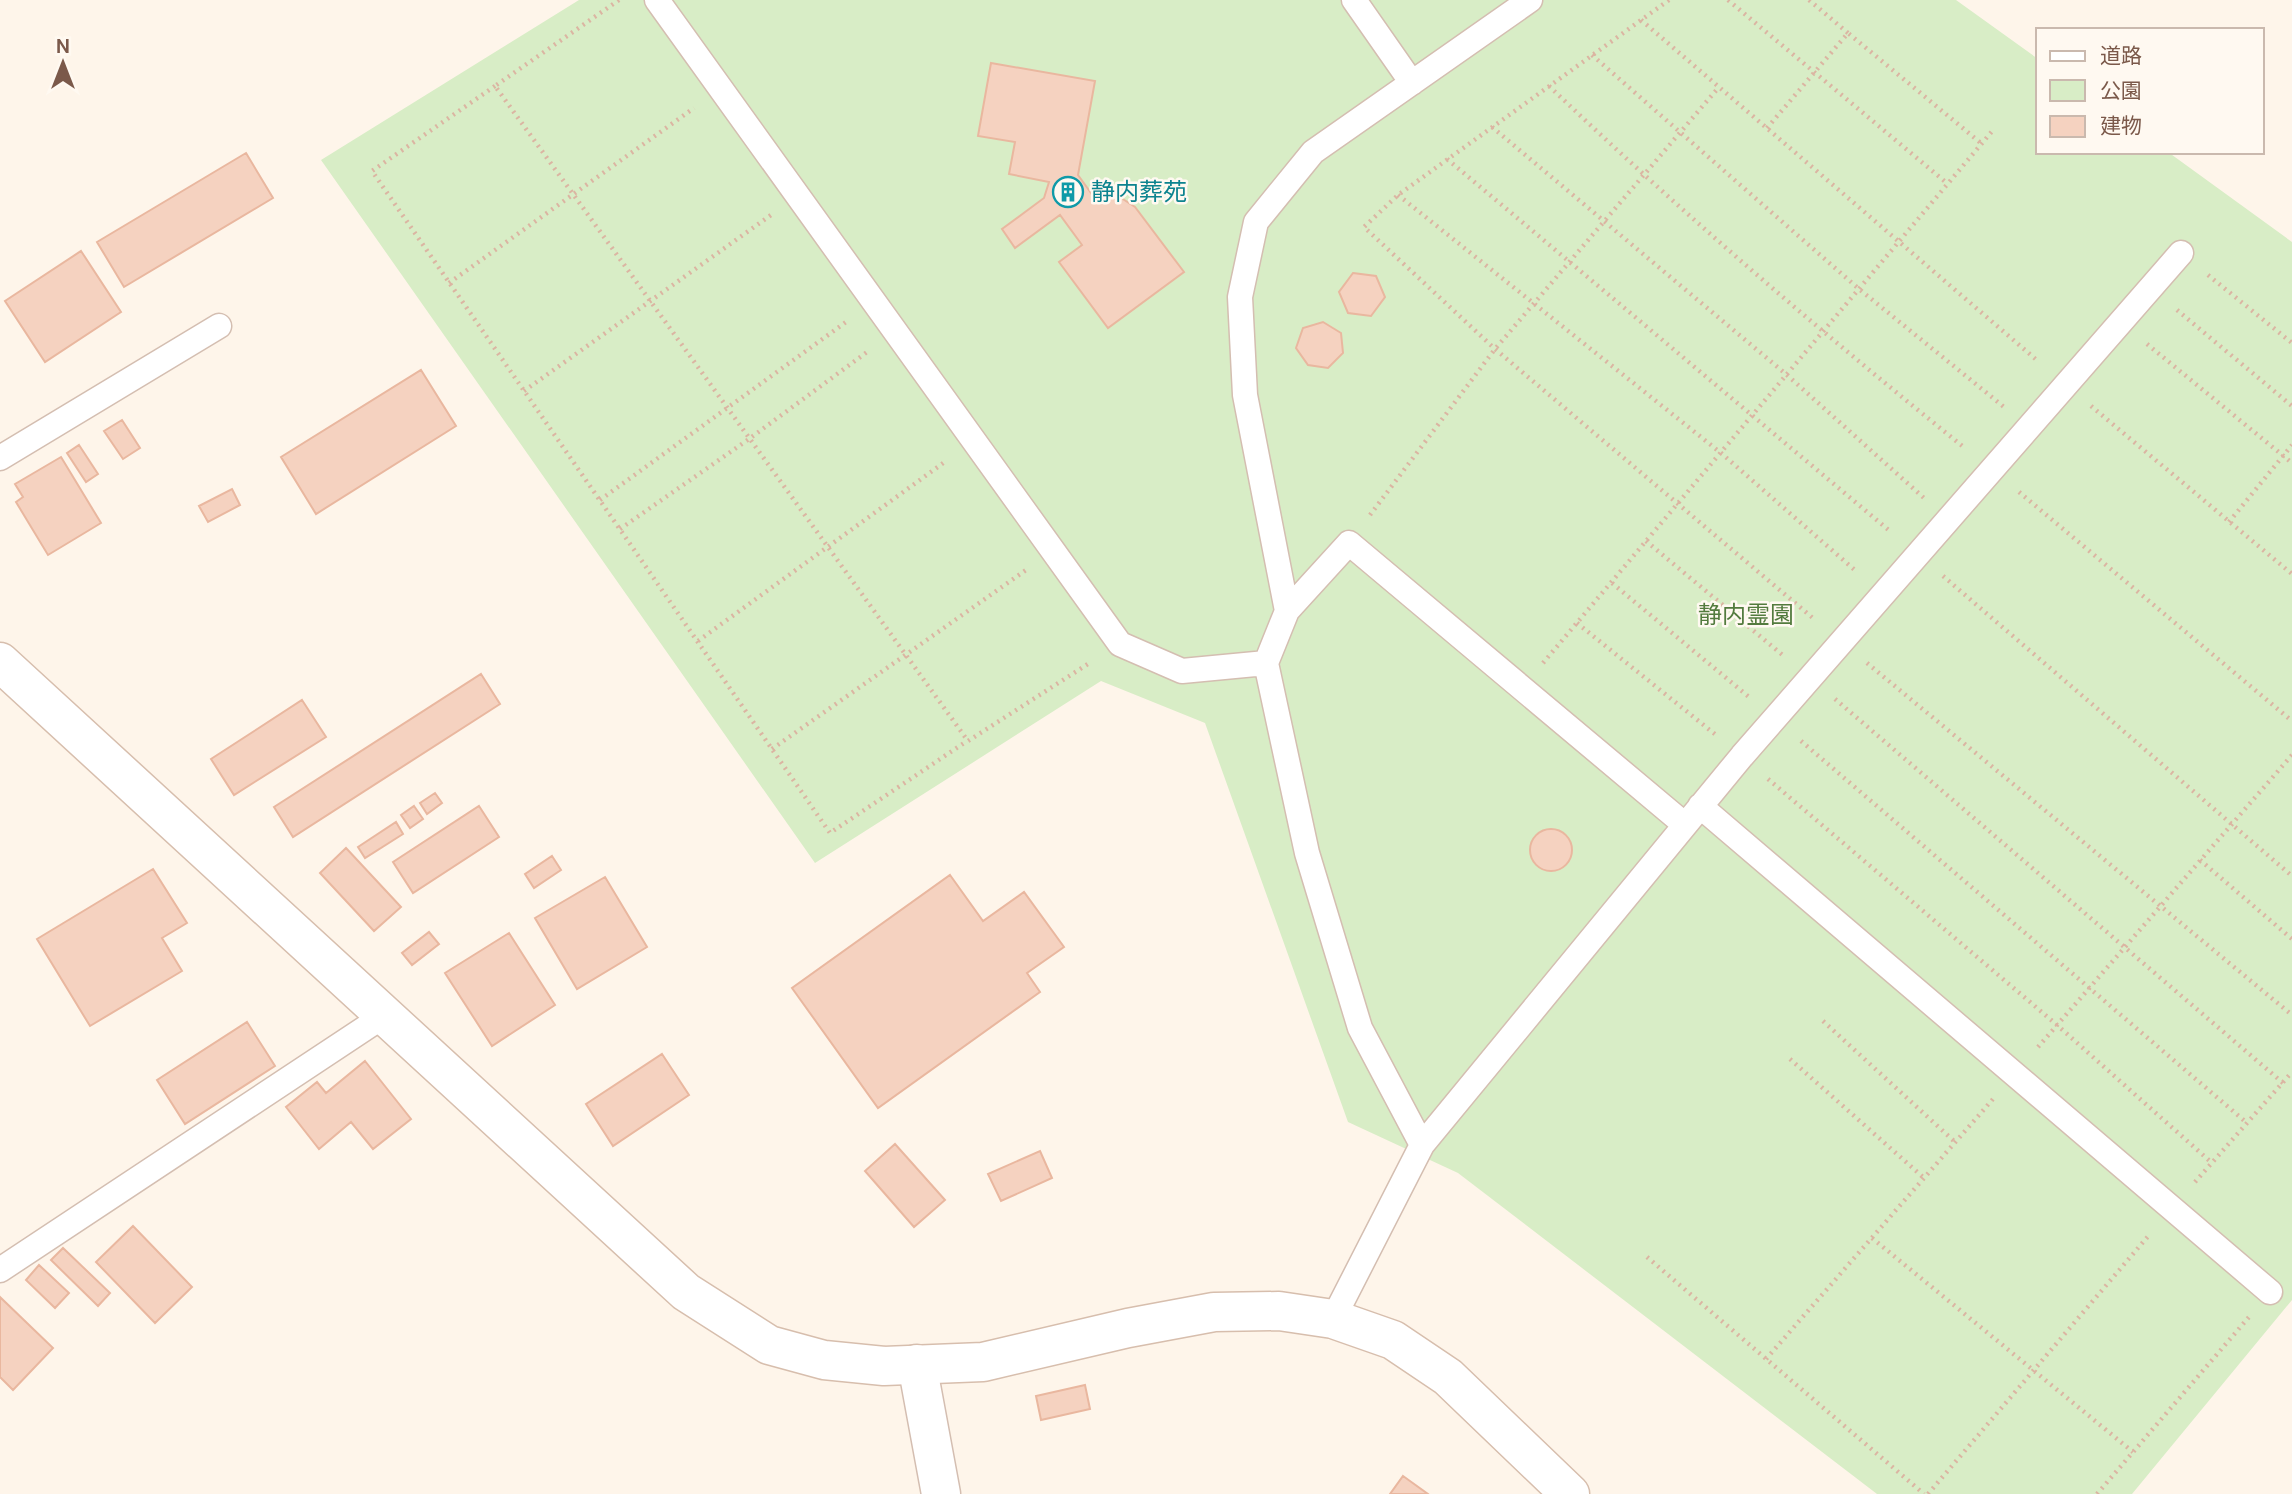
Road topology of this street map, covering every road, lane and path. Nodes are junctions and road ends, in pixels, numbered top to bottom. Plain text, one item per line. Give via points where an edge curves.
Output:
1 (619, 0) edge
2 (657, 0) edge
3 (1353, 0) edge
4 (1530, 0) edge
5 (1669, 0) edge
6 (1728, 0) edge
7 (1809, 0) edge
8 (1641, 20) junction
9 (1848, 33) junction
10 (1592, 55) junction
11 (1815, 72) junction
12 (1412, 83) junction
13 (495, 86) junction
14 (1549, 86) junction
15 (1719, 87) junction
16 (721, 89) junction
17 (1492, 127) junction
18 (1767, 128) junction
19 (1994, 129) dead end
20 (1679, 133) junction
21 (1982, 144) junction
22 (1447, 159) junction
23 (1642, 175) junction
24 (1948, 184) junction
25 (573, 195) junction
26 (1398, 195) junction
27 (797, 196) junction
28 (1602, 223) junction
29 (1899, 242) junction
30 (2181, 253) joint
31 (1569, 263) junction
32 (449, 282) junction
33 (1859, 289) junction
34 (2152, 289) junction
35 (650, 301) junction
36 (873, 302) junction
37 (1534, 304) junction
38 (2123, 323) junction
39 (219, 326) dead end
40 (895, 330) junction
41 (1822, 333) junction
42 (2292, 343) edge
43 (1495, 349) junction
44 (1787, 375) junction
45 (2067, 386) junction
46 (524, 391) junction
47 (2292, 406) edge
48 (729, 410) junction
49 (2029, 428) junction
50 (750, 439) junction
51 (975, 441) junction
52 (2292, 445) edge
53 (1721, 453) junction
54 (2283, 456) junction
55 (0, 458) edge
56 (2292, 463) edge
57 (1992, 470) junction
58 (600, 500) junction
59 (1678, 504) junction
60 (1948, 519) junction
61 (2229, 522) junction
62 (620, 529) junction
63 (1646, 541) junction
64 (1349, 543) junction
65 (828, 547) junction
66 (1053, 551) junction
67 (2292, 574) edge
68 (1612, 583) junction
69 (1883, 594) junction
70 (1287, 611) junction
71 (1577, 622) junction
72 (698, 641) junction
73 (1841, 642) junction
74 (1120, 644) junction
75 (905, 655) junction
76 (0, 662) edge
77 (1266, 663) junction
78 (1810, 678) junction
79 (1522, 688) junction
80 (1775, 718) junction
81 (2292, 721) edge
82 (968, 741) junction
83 (772, 749) junction
84 (1742, 756) junction
85 (1692, 815) junction
86 (2200, 860) dead end
87 (2292, 939) edge
88 (385, 1015) junction
89 (2292, 1015) edge
90 (1823, 1021) dead end
91 (1790, 1059) dead end
92 (2292, 1072) edge
93 (2283, 1083) junction
94 (2247, 1123) junction
95 (1955, 1142) dead end
96 (1422, 1145) junction
97 (2212, 1163) junction
98 (1924, 1178) dead end
99 (2172, 1209) junction
100 (1872, 1238) dead end
101 (1647, 1258) dead end
102 (0, 1270) edge
103 (2270, 1292) joint
104 (1333, 1319) junction
105 (916, 1364) junction
106 (2034, 1371) junction
107 (2133, 1452) junction
108 (941, 1494) edge
109 (1570, 1494) edge
110 (1926, 1494) edge
111 (2097, 1494) edge

1 - 13 path
2 - 16 lane
3 - 12 lane
4 - 12 lane
5 - 8 path
6 - 11 path
7 - 9 path
8 - 10 path
8 - 15 path
9 - 11 path
9 - 21 path
10 - 14 path
10 - 20 path
11 - 18 path
11 - 24 path
12 - 70 lane via 1313,152 1256,222 1240,297 1245,395
13 - 25 path
13 - 32 path via 372,171
14 - 17 path
14 - 23 path
15 - 18 path
15 - 20 path
16 - 25 path
16 - 27 lane
17 - 22 path
17 - 28 path
18 - 29 path
19 - 21 path
20 - 23 path
20 - 33 path
21 - 24 path
22 - 26 path
22 - 31 path
23 - 28 path
23 - 41 path
24 - 29 path
25 - 32 path
25 - 35 path
26 - 37 path
26 - 43 path via 1364,227
27 - 35 path
27 - 36 lane
28 - 31 path
28 - 44 path
29 - 33 path
29 - 45 path
30 - 34 lane
30 - 42 path
31 - 37 path
32 - 46 path
33 - 41 path
33 - 49 path
34 - 38 lane
34 - 47 path
35 - 46 path
35 - 48 path
36 - 40 lane
36 - 48 path
37 - 43 path
37 - 53 path
38 - 45 lane
38 - 54 path
39 - 55 lane
40 - 50 path
40 - 51 lane
41 - 44 path
41 - 57 path
43 - 59 path
43 - 64 path
44 - 53 path
44 - 60 path
45 - 49 lane
45 - 61 path
46 - 58 path
48 - 50 path
48 - 58 path
49 - 57 lane
50 - 62 path
50 - 65 path
51 - 65 path
51 - 66 lane
52 - 54 path
53 - 59 path
53 - 69 path
54 - 56 path
54 - 61 path
57 - 60 lane
57 - 81 path
58 - 62 path
59 - 63 path
59 - 73 path
60 - 69 lane
61 - 67 path
62 - 72 path
63 - 68 path
63 - 78 path
64 - 70 lane
64 - 79 lane
65 - 72 path
65 - 75 path
66 - 74 lane
66 - 75 path
68 - 71 path
68 - 80 path
69 - 73 lane
70 - 77 lane
71 - 79 path
71 - 84 path
72 - 83 path
73 - 78 lane
73 - 89 path
74 - 77 lane via 1182,671
74 - 82 path
75 - 82 path
75 - 83 path
76 - 88 street
77 - 96 lane via 1307,853 1360,1028
78 - 80 lane
78 - 93 path
79 - 85 lane
80 - 84 lane
80 - 94 path
82 - 83 path via 830,833
84 - 85 lane
84 - 97 path
85 - 96 lane
85 - 99 lane
86 - 87 path
88 - 102 lane
88 - 105 street via 686,1292 725,1320 769,1345 824,1360
90 - 95 path
91 - 98 path
92 - 93 path
93 - 94 path
94 - 97 path
96 - 104 lane
97 - 99 path
99 - 103 lane
99 - 106 path
100 - 106 path
101 - 110 path
103 - 107 path
104 - 105 street via 1279,1311 1214,1312 983,1362
104 - 109 street via 1393,1340 1448,1377
105 - 108 street
106 - 107 path
106 - 110 path
107 - 111 path

